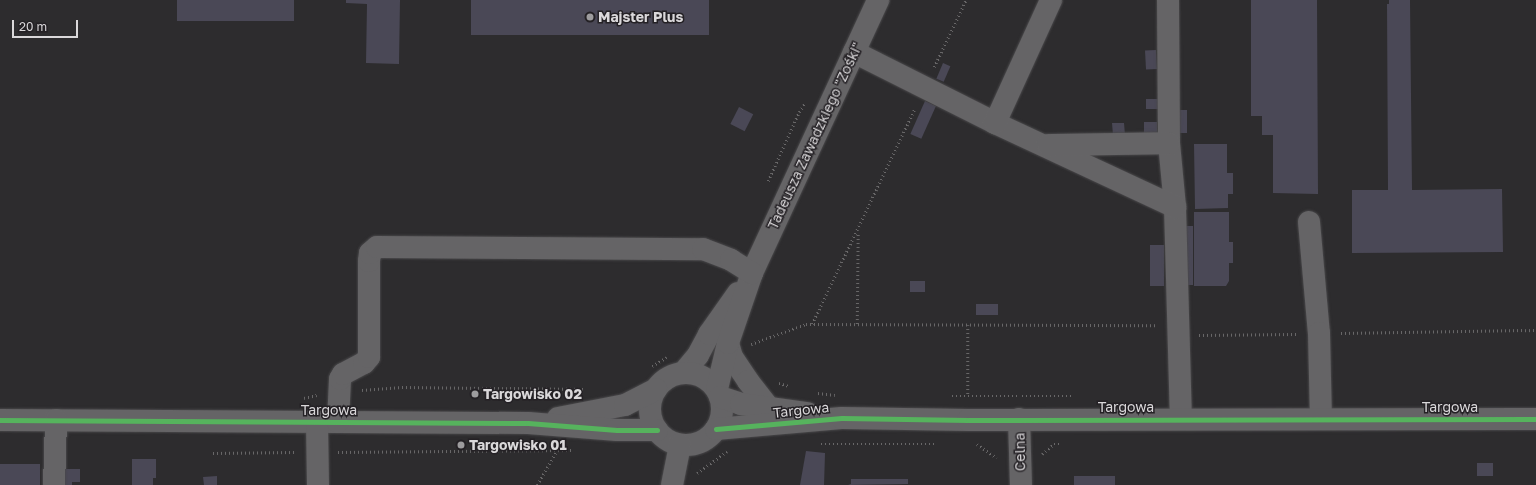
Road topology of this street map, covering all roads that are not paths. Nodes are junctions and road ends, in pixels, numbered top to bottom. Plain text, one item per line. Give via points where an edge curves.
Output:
1 (878, 0) edge
2 (1051, 0) edge
3 (1168, 0) edge
4 (854, 52) junction
5 (995, 123) junction
6 (1169, 143) junction
7 (1042, 145) junction
8 (1174, 207) junction
9 (1309, 222) dead end
10 (752, 273) junction
11 (728, 343) junction
12 (684, 373) junction
13 (656, 389) junction
14 (718, 393) junction
15 (768, 408) junction
16 (842, 418) junction
17 (1321, 418) junction
18 (1019, 419) junction
19 (1181, 419) junction
20 (1536, 419) edge
21 (0, 420) edge
22 (56, 420) junction
23 (328, 422) junction
24 (528, 424) junction
25 (716, 429) junction
26 (657, 430) junction
27 (680, 445) junction
28 (54, 485) edge
29 (318, 485) edge
30 (672, 485) edge
31 (1021, 485) edge

1 - 4 street, Tadeusza Zawadzkiego "Zośki"
2 - 5 street
3 - 6 street
4 - 5 street
4 - 10 street, Tadeusza Zawadzkiego "Zośki"
5 - 7 street
6 - 7 street
6 - 8 street
7 - 8 street
8 - 19 street
9 - 17 street via 1319,333
10 - 11 street, Tadeusza Zawadzkiego "Zośki"
10 - 12 street, Tadeusza Zawadzkiego "Zośki"
10 - 23 street via 731,260 703,249 377,247 370,253 369,261 369,357 364,364 343,374
11 - 14 street, Tadeusza Zawadzkiego "Zośki"
11 - 15 street via 732,357
12 - 13 street via 668,378
12 - 14 street via 702,377
13 - 24 street, Targowa via 625,405
13 - 26 street via 650,405 652,423
14 - 15 street, Targowa via 741,404
14 - 25 street via 722,413
15 - 16 street, Targowa
16 - 18 street, Targowa
16 - 25 street, Targowa
17 - 19 street, Targowa
17 - 20 street, Targowa
18 - 19 street, Targowa
18 - 31 street, Celna
21 - 22 street, Targowa
22 - 23 street, Targowa
22 - 28 street
23 - 24 street, Targowa
23 - 29 street via 318,452
24 - 26 street, Targowa
25 - 27 street via 701,442
26 - 27 street via 671,442
27 - 30 street

